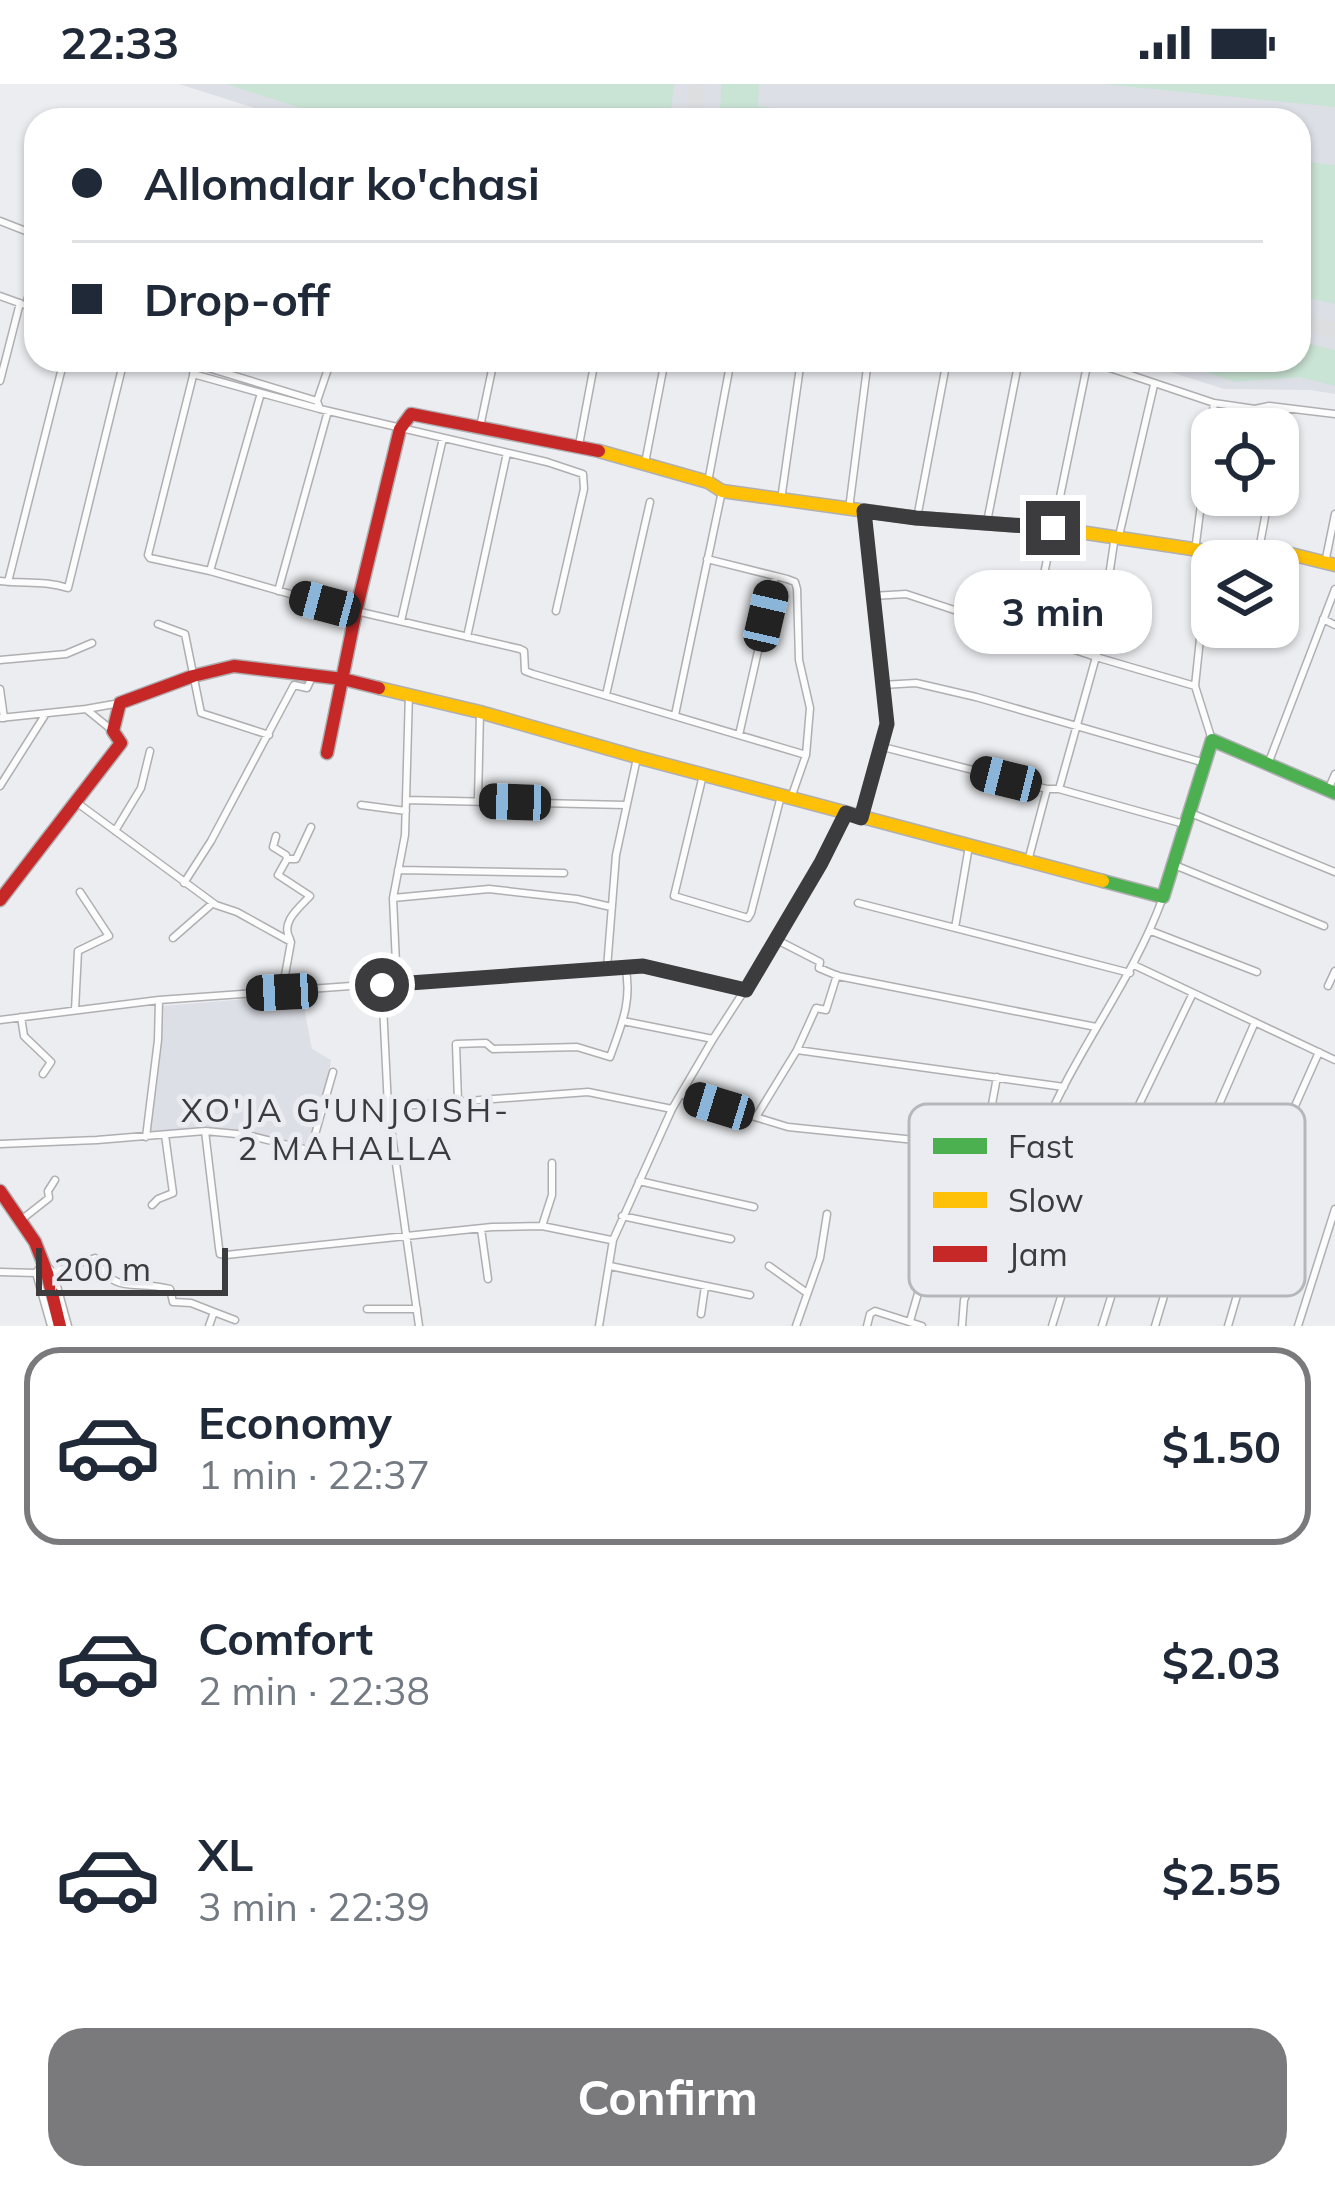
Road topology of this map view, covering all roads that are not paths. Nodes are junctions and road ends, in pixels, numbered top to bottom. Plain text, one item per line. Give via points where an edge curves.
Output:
1 (0, 296) edge
2 (23, 304) joint
3 (61, 372) edge
4 (121, 372) edge
5 (194, 372) edge
6 (203, 372) edge
7 (205, 372) edge
8 (329, 372) edge
9 (491, 372) edge
10 (594, 372) edge
11 (663, 372) edge
12 (729, 372) edge
13 (799, 372) edge
14 (866, 372) edge
15 (945, 372) edge
16 (1017, 372) edge
17 (1085, 372) edge
18 (1119, 372) edge
19 (0, 381) edge
20 (1154, 385) junction
21 (261, 393) junction
22 (1214, 403) junction
23 (322, 407) junction
24 (1248, 408) edge
25 (1260, 408) edge
26 (1286, 408) edge
27 (1299, 410) edge
28 (1335, 414) edge
29 (480, 427) junction
30 (400, 429) junction
31 (443, 438) junction
32 (579, 445) junction
33 (507, 452) junction
34 (645, 463) junction
35 (709, 482) junction
36 (722, 491) junction
37 (781, 500) junction
38 (650, 502) dead end
39 (848, 509) junction
40 (864, 511) junction
41 (1335, 514) edge
42 (916, 518) junction
43 (987, 522) junction
44 (1053, 528) junction
45 (1119, 536) junction
46 (1195, 540) edge
47 (1191, 550) edge
48 (1299, 556) edge
49 (707, 559) junction
50 (1330, 564) edge
51 (210, 571) junction
52 (775, 576) junction
53 (1043, 579) dead end
54 (4, 582) edge
55 (1335, 589) edge
56 (278, 590) junction
57 (872, 596) junction
58 (556, 610) dead end
59 (356, 611) junction
60 (1323, 620) junction
61 (401, 622) junction
62 (158, 624) dead end
63 (1335, 625) edge
64 (353, 627) junction
65 (467, 637) junction
66 (92, 643) dead end
67 (1199, 648) edge
68 (1096, 657) junction
69 (0, 660) edge
70 (314, 675) junction
71 (193, 676) junction
72 (343, 680) junction
73 (882, 685) junction
74 (1195, 686) junction
75 (0, 689) edge
76 (409, 693) junction
77 (606, 695) junction
78 (120, 704) junction
79 (86, 709) junction
80 (480, 712) junction
81 (45, 715) junction
82 (675, 716) junction
83 (2, 718) edge
84 (1077, 726) junction
85 (113, 731) junction
86 (739, 734) junction
87 (268, 735) junction
88 (1212, 740) junction
89 (883, 747) junction
90 (150, 751) dead end
91 (327, 753) dead end
92 (806, 755) junction
93 (637, 758) junction
94 (1205, 763) junction
95 (1268, 764) junction
96 (1335, 774) edge
97 (703, 775) junction
98 (0, 786) edge
99 (1047, 789) junction
100 (1059, 789) junction
101 (1332, 791) edge
102 (786, 797) junction
103 (406, 800) junction
104 (478, 801) junction
105 (76, 802) junction
106 (361, 805) dead end
107 (625, 805) junction
108 (406, 811) junction
109 (846, 813) junction
110 (861, 818) junction
111 (1186, 818) junction
112 (311, 827) dead end
113 (115, 831) junction
114 (277, 836) dead end
115 (969, 846) junction
116 (287, 859) junction
117 (1028, 861) junction
118 (1172, 865) junction
119 (398, 870) junction
120 (1335, 872) edge
121 (564, 873) dead end
122 (184, 883) junction
123 (80, 892) dead end
124 (1162, 897) junction
125 (393, 898) junction
126 (0, 900) edge
127 (213, 903) junction
128 (858, 903) dead end
129 (611, 907) junction
130 (1324, 926) dead end
131 (955, 928) junction
132 (1151, 931) junction
133 (173, 938) dead end
134 (777, 940) junction
135 (291, 942) junction
136 (625, 966) junction
137 (607, 968) junction
138 (1132, 969) junction
139 (1335, 970) edge
140 (1257, 972) dead end
141 (837, 975) junction
142 (382, 985) junction
143 (397, 985) junction
144 (1328, 986) dead end
145 (746, 990) junction
146 (282, 992) junction
147 (1193, 993) junction
148 (159, 1000) junction
149 (75, 1010) junction
150 (21, 1017) junction
151 (0, 1020) edge
152 (623, 1021) junction
153 (1256, 1022) junction
154 (1096, 1027) junction
155 (712, 1039) junction
156 (796, 1050) junction
157 (1319, 1052) junction
158 (1335, 1060) edge
159 (333, 1072) dead end
160 (43, 1074) dead end
161 (997, 1077) junction
162 (1064, 1087) junction
163 (682, 1095) junction
164 (458, 1102) junction
165 (992, 1104) edge
166 (1056, 1104) edge
167 (1137, 1104) edge
168 (1220, 1104) edge
169 (1296, 1104) edge
170 (388, 1107) junction
171 (672, 1109) junction
172 (756, 1118) junction
173 (206, 1130) junction
174 (165, 1135) junction
175 (146, 1137) junction
176 (909, 1139) edge
177 (0, 1144) edge
178 (551, 1163) dead end
179 (55, 1180) dead end
180 (639, 1181) junction
181 (0, 1191) edge
182 (152, 1205) dead end
183 (754, 1207) dead end
184 (1335, 1209) edge
185 (827, 1214) dead end
186 (622, 1216) junction
187 (21, 1220) junction
188 (542, 1226) junction
189 (481, 1229) junction
190 (406, 1238) junction
191 (731, 1239) dead end
192 (613, 1240) junction
193 (610, 1266) junction
194 (769, 1266) dead end
195 (45, 1270) junction
196 (0, 1272) edge
197 (488, 1279) dead end
198 (705, 1286) junction
199 (807, 1293) junction
200 (750, 1295) dead end
201 (917, 1296) edge
202 (966, 1296) edge
203 (1062, 1296) edge
204 (1111, 1296) edge
205 (1164, 1296) edge
206 (1237, 1296) edge
207 (367, 1309) dead end
208 (416, 1309) junction
209 (214, 1312) junction
210 (701, 1314) dead end
211 (235, 1320) dead end
212 (910, 1322) junction
213 (60, 1326) edge
214 (209, 1326) edge
215 (419, 1326) edge
216 (599, 1326) edge
217 (796, 1326) edge
218 (867, 1326) edge
219 (922, 1326) edge
220 (962, 1326) edge
221 (1052, 1326) edge
222 (1102, 1326) edge
223 (1155, 1326) edge
224 (1228, 1326) edge
225 (1298, 1326) edge

1 - 2 street
2 - 19 street
3 - 54 street
4 - 54 street via 68,588
5 - 51 street via 148,555
6 - 21 street
7 - 23 street
8 - 23 street
9 - 29 street
10 - 32 street
11 - 34 street
12 - 35 street
13 - 37 street
14 - 39 street
15 - 42 street
16 - 43 street
17 - 44 street
18 - 20 street
20 - 22 street
20 - 45 street
21 - 23 street
21 - 51 street
22 - 24 street
22 - 46 street
23 - 30 street
23 - 56 street
25 - 26 street
27 - 28 street
29 - 30 street via 411,414
29 - 32 street
30 - 31 street
30 - 59 street
31 - 33 street
31 - 61 street
32 - 34 street
33 - 58 street via 583,474
33 - 65 street
34 - 35 street
35 - 36 street
36 - 37 street
36 - 49 street
37 - 39 street
38 - 77 street
39 - 40 street
40 - 42 street
40 - 57 street
41 - 50 street
42 - 43 street
43 - 44 street
44 - 45 street
44 - 53 street
45 - 47 street
45 - 68 street
48 - 50 street
49 - 52 street
49 - 82 street
51 - 56 street
52 - 86 street
52 - 92 street via 797,590 810,708
55 - 60 street
56 - 64 street via 342,612
57 - 68 street via 906,594
57 - 73 street
59 - 61 street
59 - 64 street
60 - 63 street
60 - 95 street
61 - 65 street
62 - 71 street via 185,634
64 - 72 street
65 - 77 street via 520,649 525,671
66 - 69 street via 66,654
67 - 74 street
68 - 74 street
68 - 84 street
70 - 71 street via 234,666
70 - 72 street
70 - 87 street via 307,688 294,685
71 - 78 street
71 - 87 street via 201,713
72 - 76 street
72 - 91 street
73 - 84 street via 916,683
73 - 89 street
74 - 88 street
75 - 83 street
76 - 80 street
76 - 103 street
77 - 82 street
78 - 79 street
78 - 85 street
79 - 81 street
79 - 85 street
80 - 93 street
80 - 104 street
81 - 83 street
81 - 98 street
82 - 86 street
84 - 94 street
84 - 100 street
85 - 105 street via 121,743
86 - 92 street
87 - 122 street
88 - 94 street
88 - 95 street
89 - 99 street
89 - 110 street
90 - 113 street via 141,788
92 - 102 street
93 - 97 street
93 - 107 street
94 - 111 street
95 - 101 street
96 - 101 street
97 - 102 street
97 - 102 street via 674,896 748,918
99 - 100 street
99 - 117 street
100 - 111 street
102 - 109 street
103 - 104 street
103 - 108 street
104 - 107 street
105 - 113 street
105 - 126 street
106 - 108 street
107 - 129 street
108 - 119 street
109 - 110 street
109 - 134 street
110 - 115 street
111 - 118 street
111 - 120 street
112 - 116 street via 296,859
113 - 122 street
114 - 116 street via 273,848
115 - 117 street
115 - 131 street
116 - 135 street via 278,875 310,896 288,921
117 - 124 street
118 - 124 street
118 - 130 street
119 - 121 street
119 - 125 street
122 - 127 street
123 - 149 street via 109,936 78,951
124 - 132 street
125 - 129 street via 489,889
125 - 143 street
127 - 133 street
127 - 135 street
128 - 131 street
129 - 137 street
131 - 138 street
132 - 138 street
132 - 140 street
134 - 141 street
134 - 145 street
135 - 146 street
136 - 137 street
136 - 145 street
136 - 152 street
137 - 143 street
138 - 147 street
138 - 154 street
139 - 144 street
141 - 154 street
141 - 156 street via 826,1010 816,1008
142 - 143 street
142 - 146 street
142 - 170 street
145 - 155 street
146 - 148 street
147 - 153 street
147 - 167 street
148 - 149 street
148 - 175 street
149 - 150 street
150 - 151 street
150 - 160 street via 24,1036 51,1062
152 - 155 street
152 - 164 street via 610,1057 577,1048 456,1045
153 - 157 street
153 - 168 street
154 - 162 street
155 - 163 street
156 - 161 street
156 - 172 street
157 - 158 street
157 - 169 street
159 - 173 street via 308,1150
161 - 162 street
161 - 165 street
162 - 166 street
163 - 171 street
163 - 172 street
164 - 170 street
164 - 171 street via 588,1092
170 - 190 street
171 - 180 street
172 - 176 street
173 - 174 street
173 - 190 street via 220,1254
174 - 175 street
174 - 182 street via 172,1193
175 - 177 street
178 - 188 street
179 - 187 street via 49,1198
180 - 183 street
180 - 186 street
181 - 187 street
184 - 225 street
185 - 199 street
186 - 191 street
186 - 192 street
187 - 195 street
188 - 189 street
188 - 192 street
189 - 190 street
189 - 197 street
190 - 208 street
192 - 193 street
193 - 198 street
193 - 216 street
194 - 199 street
195 - 196 street
195 - 209 street via 94,1258 115,1283 170,1288 173,1302
195 - 213 street
198 - 200 street
198 - 210 street
199 - 217 street
201 - 212 street
202 - 220 street
203 - 221 street
204 - 222 street
205 - 223 street
206 - 224 street
207 - 208 street
208 - 215 street
209 - 211 street
209 - 214 street
212 - 218 street via 875,1311
212 - 219 street

